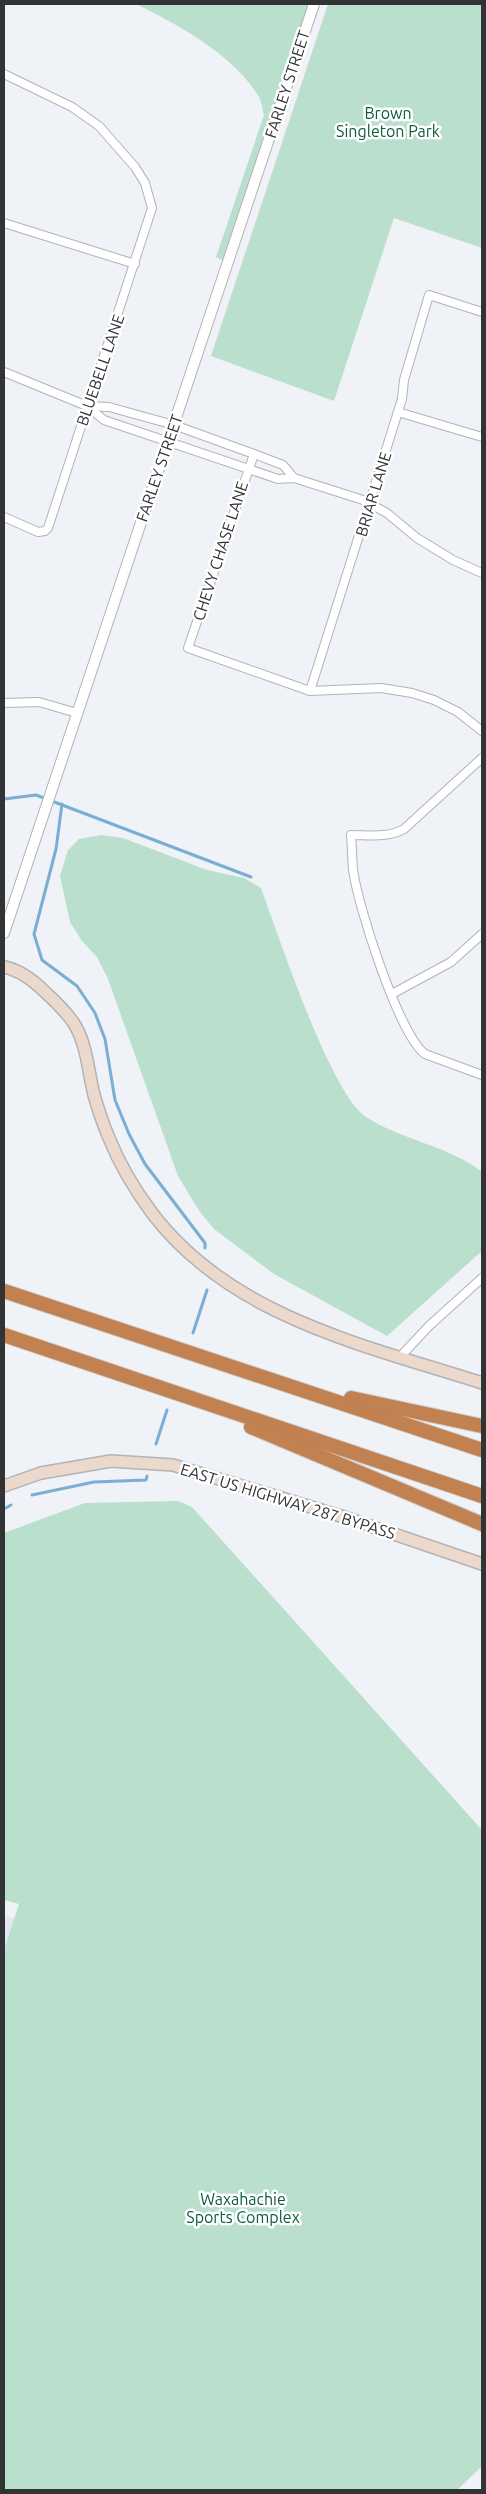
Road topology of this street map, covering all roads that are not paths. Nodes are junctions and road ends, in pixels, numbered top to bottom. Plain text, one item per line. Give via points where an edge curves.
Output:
1 (314, 4) edge
2 (4, 74) edge
3 (4, 223) edge
4 (135, 264) junction
5 (482, 312) edge
6 (4, 372) edge
7 (87, 406) junction
8 (398, 412) junction
9 (174, 426) junction
10 (482, 437) edge
11 (169, 440) junction
12 (254, 454) junction
13 (247, 469) junction
14 (294, 478) junction
15 (370, 504) junction
16 (4, 517) edge
17 (482, 573) edge
18 (310, 691) junction
19 (4, 702) edge
20 (77, 713) junction
21 (482, 731) edge
22 (482, 758) edge
23 (4, 933) edge
24 (482, 934) edge
25 (4, 967) edge
26 (392, 994) junction
27 (482, 1075) edge
28 (482, 1278) edge
29 (4, 1291) edge
30 (4, 1335) edge
31 (400, 1357) junction
32 (482, 1383) edge
33 (283, 1384) junction
34 (221, 1408) junction
35 (482, 1426) edge
36 (482, 1450) edge
37 (4, 1486) edge
38 (482, 1496) edge
39 (482, 1524) edge
40 (482, 1564) edge

1 - 9 street, FARLEY STREET
2 - 4 street, BLUEBELL LANE via 72,107 99,126 135,167 150,195 152,208
3 - 4 street
4 - 7 street, BLUEBELL LANE
5 - 8 street, BRIAR LANE via 429,295
6 - 7 street
7 - 9 street via 110,407
7 - 11 street via 104,420
7 - 16 street, BLUEBELL LANE via 45,531 38,532
8 - 10 street
8 - 15 street, BRIAR LANE
9 - 11 street, FARLEY STREET
9 - 12 street
11 - 13 street
11 - 20 street, FARLEY STREET
12 - 13 street, CHEVY CHASE LANE
12 - 14 street via 282,465
13 - 14 street via 278,479
13 - 18 street, CHEVY CHASE LANE via 188,648
14 - 15 street
15 - 17 street via 387,513 417,538
15 - 18 street, BRIAR LANE
18 - 21 street via 381,688 412,693 458,712
19 - 20 street via 39,702
20 - 23 street, FARLEY STREET
22 - 26 street via 396,834 351,835 353,871 374,948
24 - 26 street via 451,962
25 - 31 main road via 33,980 74,1023 109,1139 135,1188 169,1233 214,1275 248,1297 280,1314 348,1341
26 - 27 street via 406,1030 419,1050
28 - 31 street
29 - 33 highway
30 - 34 highway
31 - 32 main road
33 - 35 highway
33 - 36 highway
34 - 38 highway
34 - 39 highway via 244,1424
37 - 40 main road, EAST US HIGHWAY 287 BYPASS via 41,1473 110,1462 173,1465 344,1517

